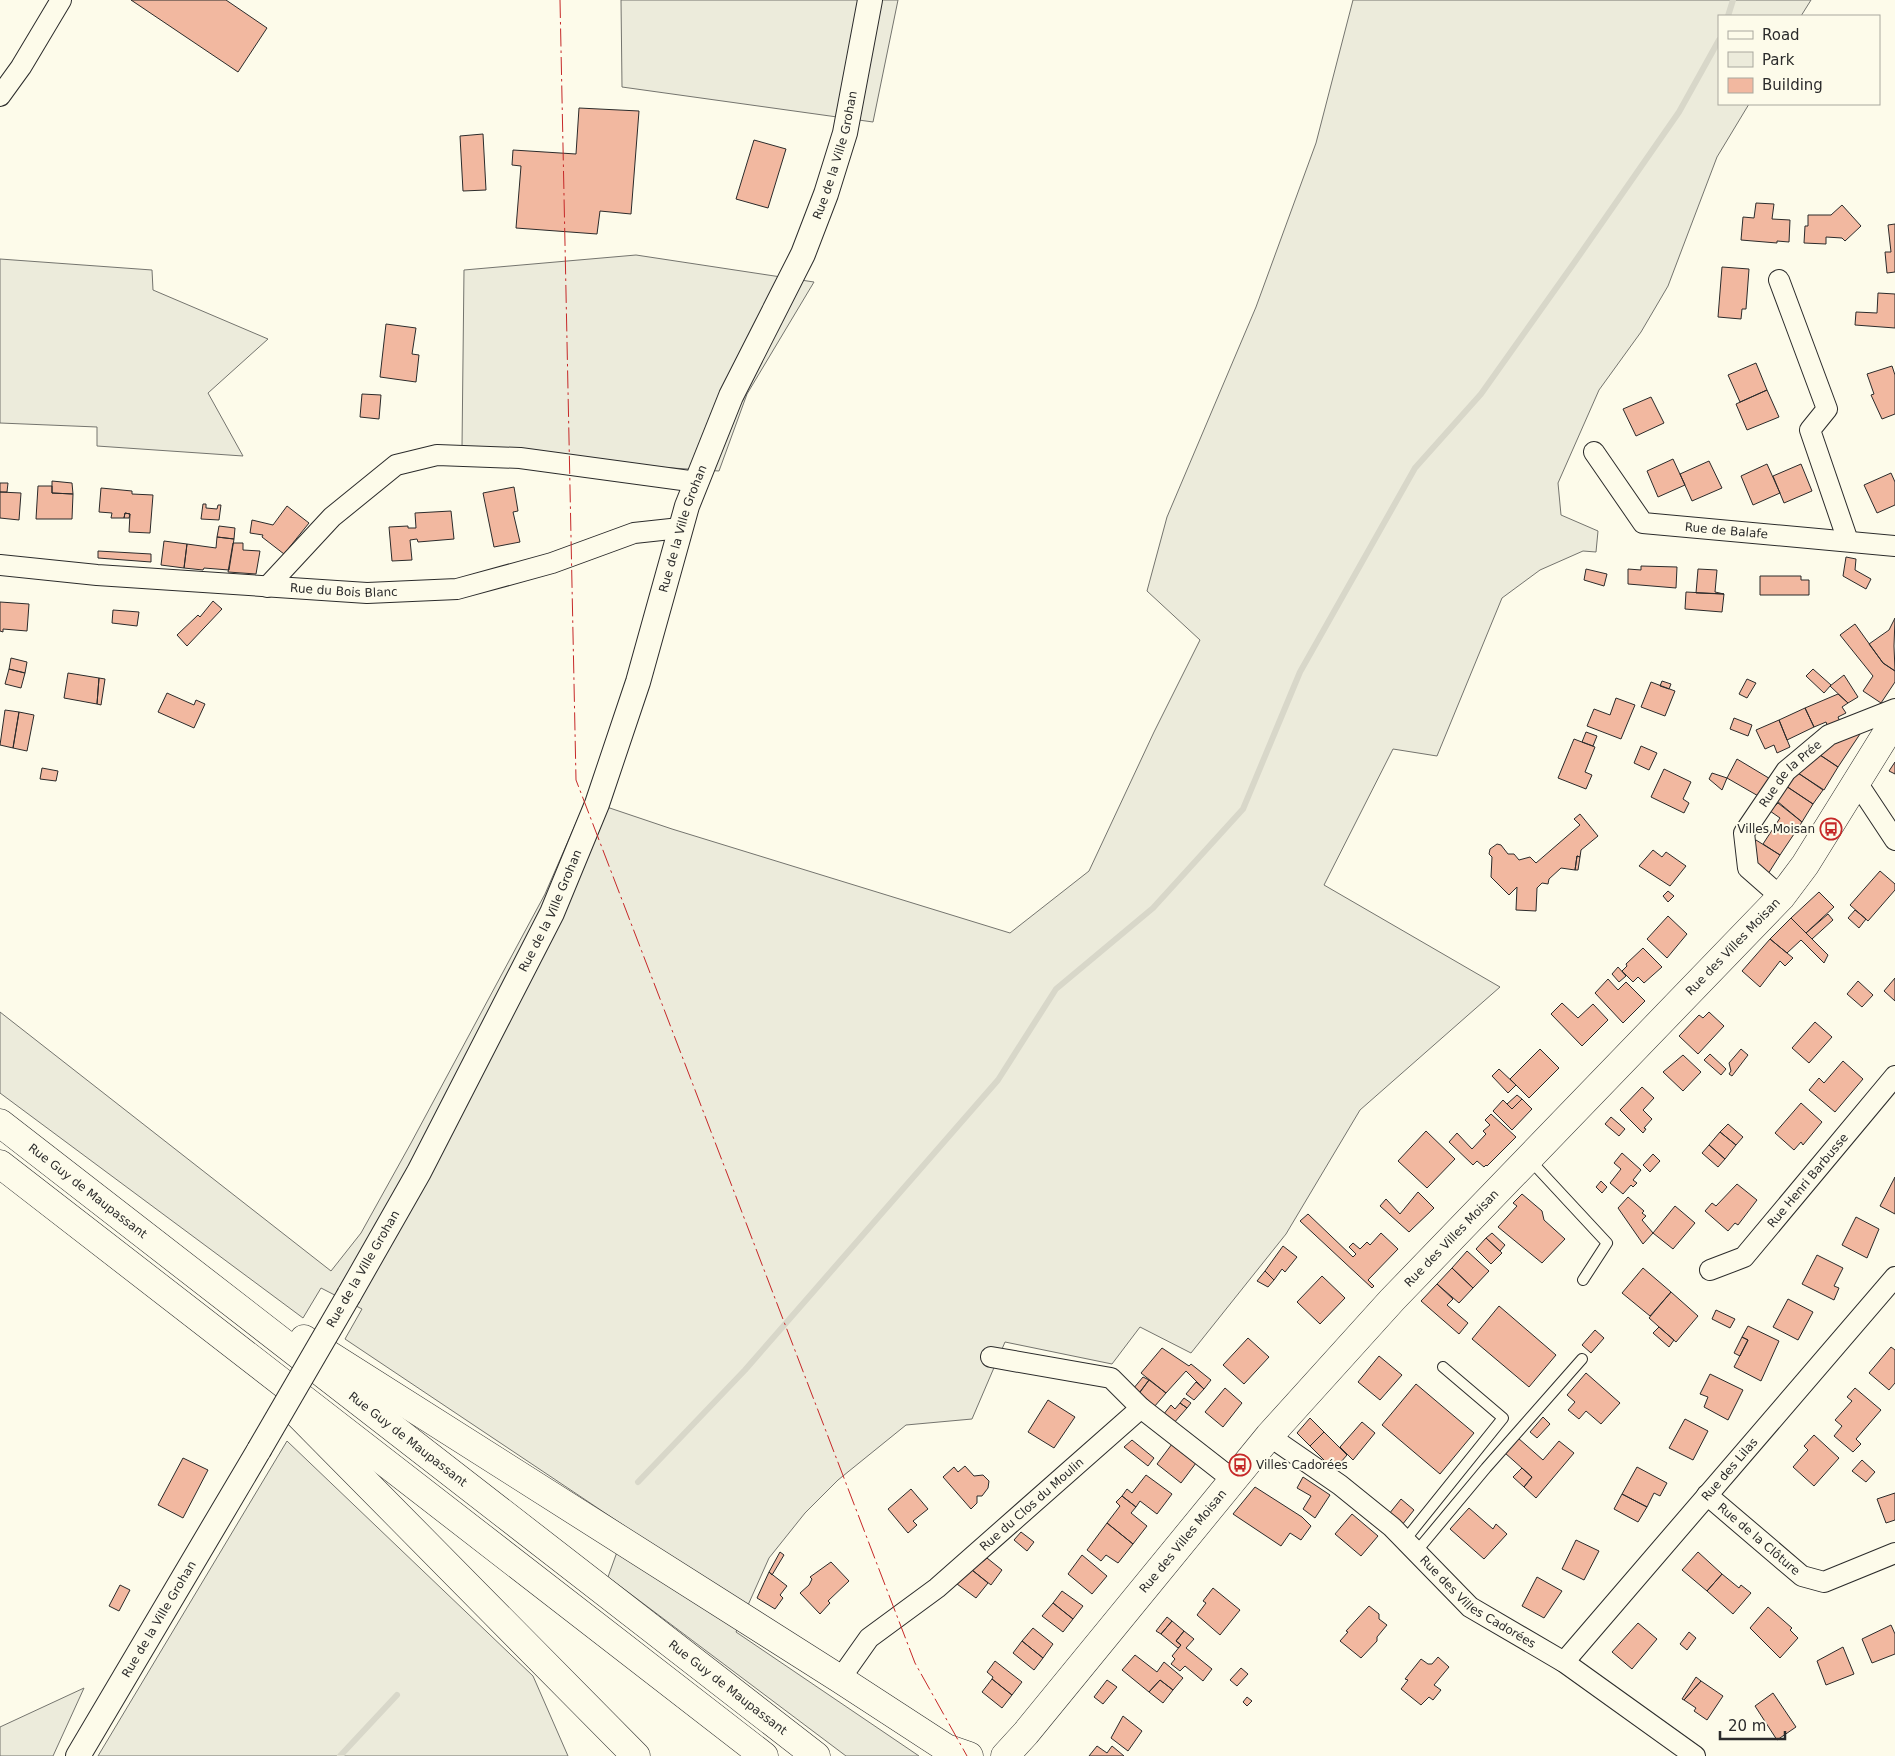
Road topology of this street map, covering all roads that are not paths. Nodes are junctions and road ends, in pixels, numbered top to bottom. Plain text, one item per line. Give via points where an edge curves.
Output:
1 (61, 0) edge
2 (870, 0) edge
3 (0, 96) edge
4 (1779, 280) dead end
5 (1594, 452) dead end
6 (697, 482) junction
7 (680, 528) junction
8 (1848, 541) junction
9 (1895, 546) edge
10 (0, 565) edge
11 (267, 587) junction
12 (1895, 709) edge
13 (1895, 720) edge
14 (1856, 781) junction
15 (1895, 840) edge
16 (1781, 897) junction
17 (1895, 1076) edge
18 (0, 1123) edge
19 (1529, 1158) junction
20 (0, 1164) edge
21 (164, 1250) junction
22 (1710, 1270) dead end
23 (1895, 1277) edge
24 (1583, 1280) dead end
25 (218, 1333) junction
26 (991, 1357) dead end
27 (1582, 1360) dead end
28 (1443, 1366) dead end
29 (1141, 1408) junction
30 (1269, 1436) junction
31 (1232, 1479) junction
32 (1707, 1495) junction
33 (1410, 1546) junction
34 (1895, 1553) edge
35 (1564, 1662) junction
36 (840, 1678) junction
37 (78, 1756) edge
38 (636, 1756) edge
39 (764, 1756) edge
40 (816, 1756) edge
41 (969, 1756) edge
42 (973, 1756) edge
43 (995, 1756) edge
44 (1005, 1756) edge
45 (1695, 1756) edge

1 - 3 street
2 - 6 street, Rue de la Ville Grohan via 845,133 826,194 803,254 731,396
4 - 8 street via 1827,409 1810,430
5 - 8 street, Rue de Balafe via 1643,523
6 - 7 street, Rue de la Ville Grohan
6 - 11 street via 520,458 437,455 396,465 332,517
7 - 11 street, Rue du Bois Blanc via 634,533 552,563 457,589 366,593
7 - 37 street, Rue de la Ville Grohan, bridge via 638,682 597,804 552,913 419,1172
8 - 9 street, Rue de Balafe
10 - 11 street, Rue du Bois Blanc
12 - 16 street, Rue de la Prée via 1829,735 1786,770 1744,833 1748,868
13 - 14 main road, Rue des Villes Moisan
14 - 15 street
14 - 16 main road, Rue des Villes Moisan via 1805,865
16 - 19 main road, Rue des Villes Moisan
17 - 22 street, Rue Henri Barbusse via 1744,1258
18 - 21 main road, Rue Guy de Maupassant
19 - 24 lane via 1607,1243
19 - 30 main road, Rue des Villes Moisan via 1392,1300
20 - 25 main road
21 - 36 main road
21 - 40 main road, Rue Guy de Maupassant
23 - 32 street, Rue des Lilas
25 - 38 main road
25 - 39 main road
26 - 29 street via 1112,1378
27 - 33 lane via 1486,1468
28 - 33 lane via 1503,1418
29 - 31 street
29 - 36 street, Rue du Clos du Moulin via 937,1588 869,1638
30 - 31 main road, Rue des Villes Moisan
30 - 33 street, Rue des Villes Cadorées via 1340,1485
31 - 44 main road, Rue des Villes Moisan
32 - 34 street, Rue de la Clôture via 1802,1576 1824,1582
32 - 35 street, Rue des Lilas
33 - 35 street, Rue des Villes Cadorées via 1470,1607
35 - 45 street, Rue des Villes Cadorées
36 - 41 main road via 946,1748
42 - 43 main road via 986,1753

